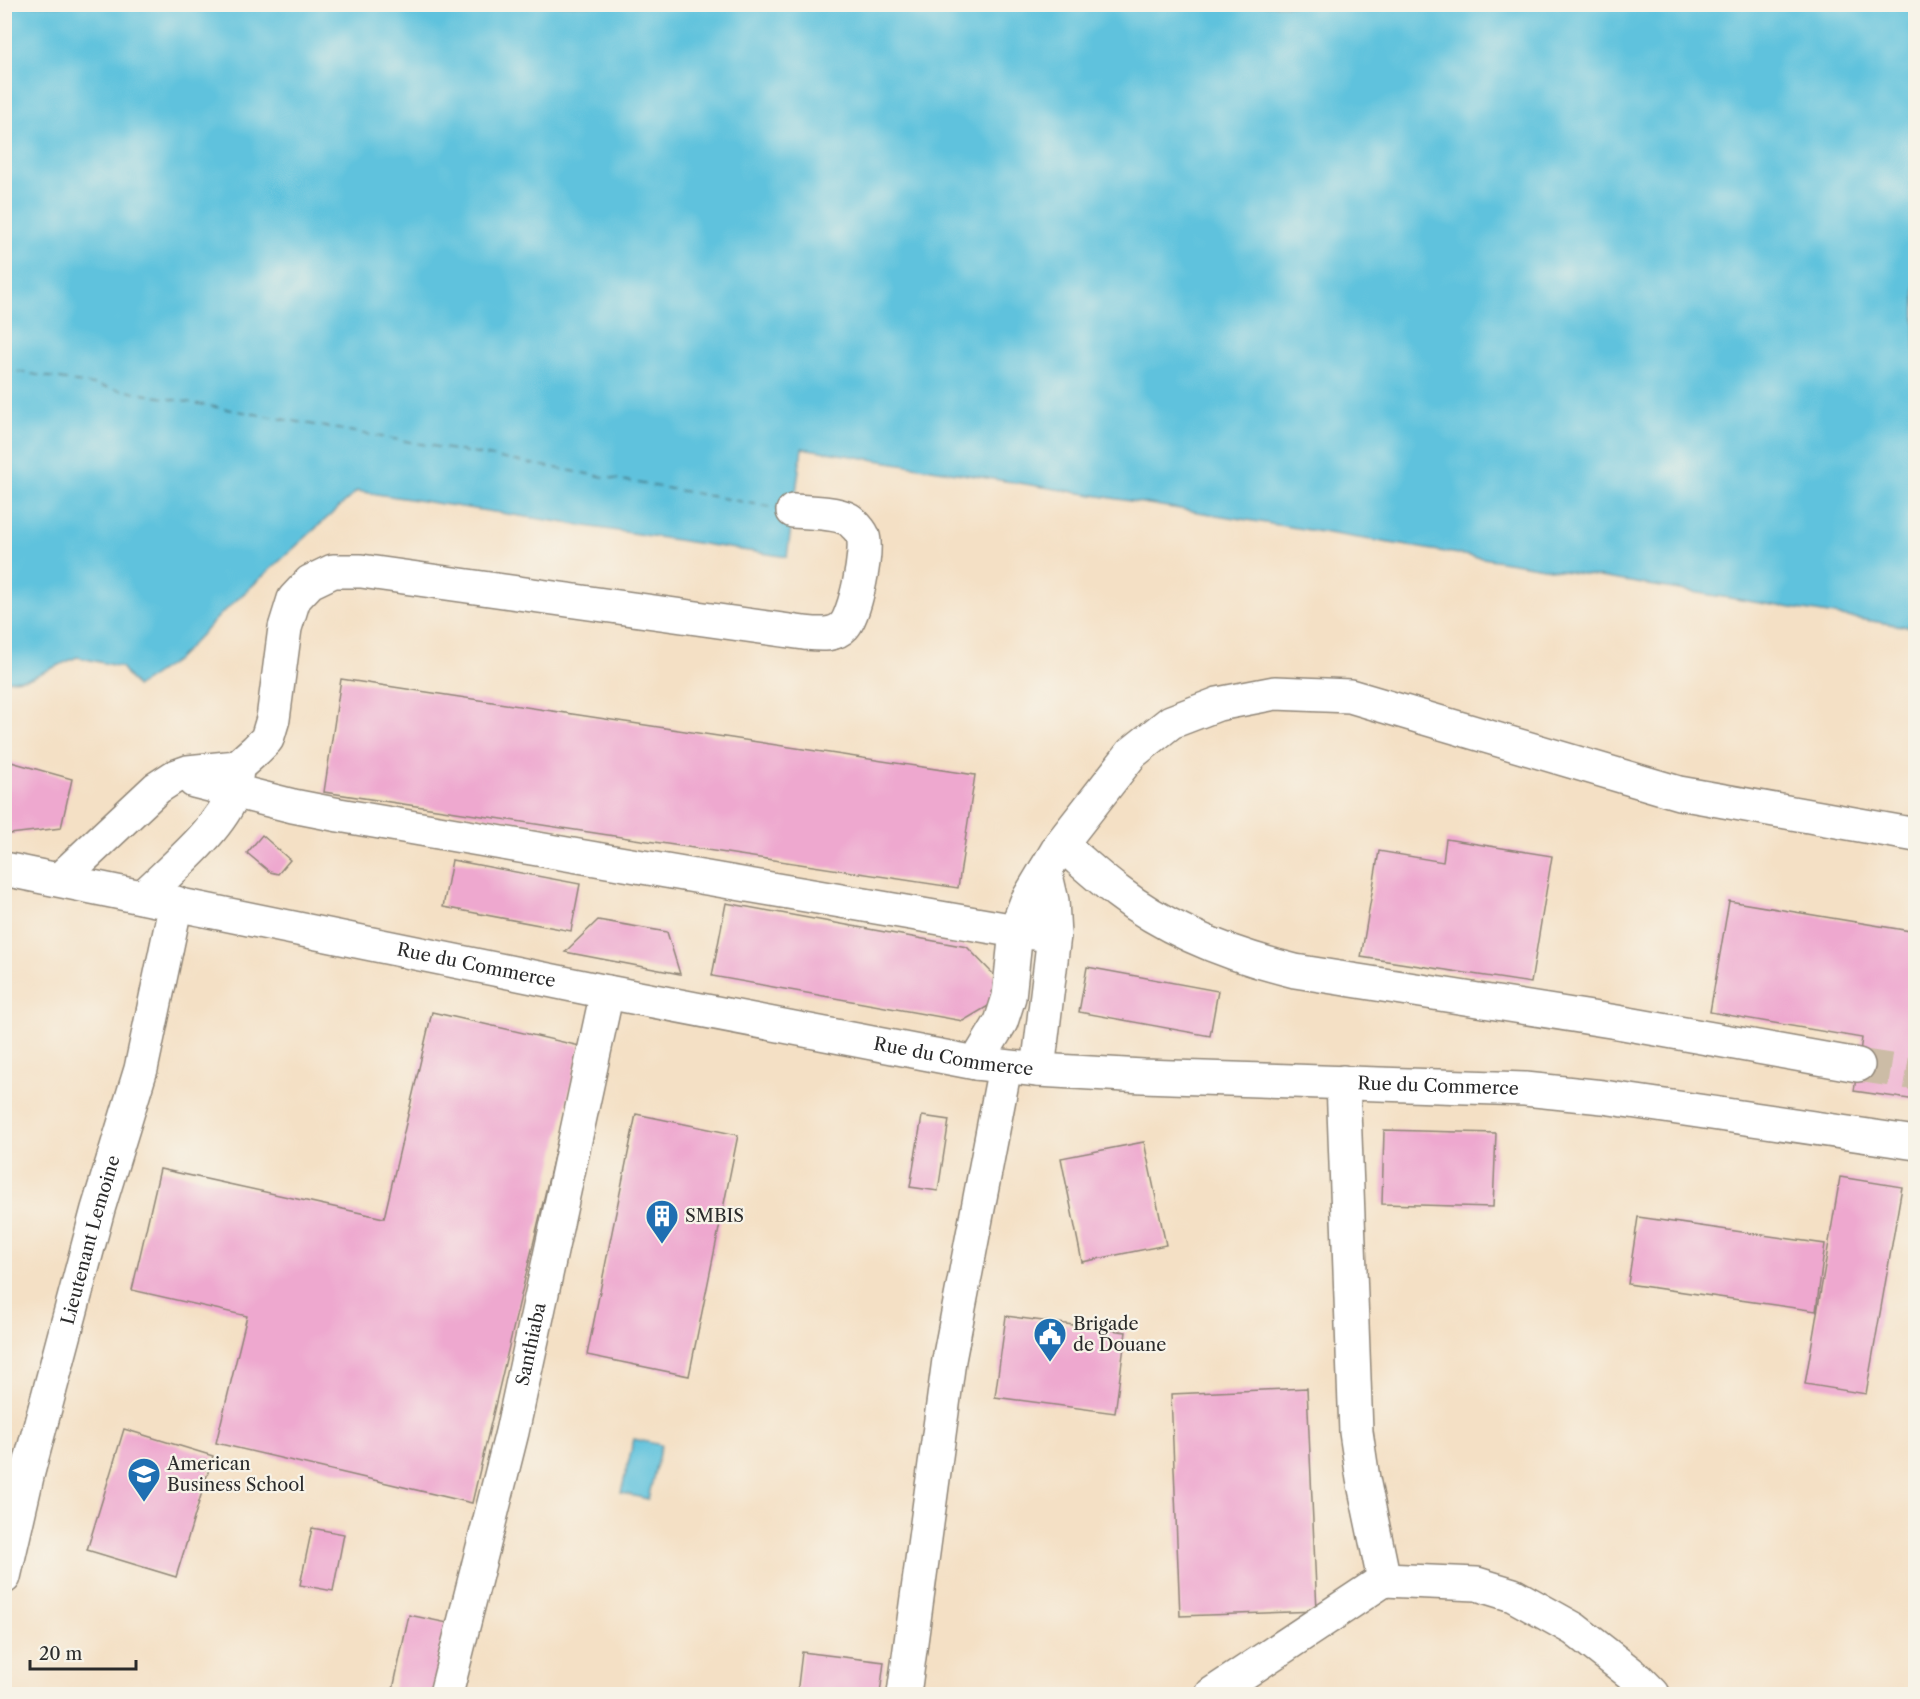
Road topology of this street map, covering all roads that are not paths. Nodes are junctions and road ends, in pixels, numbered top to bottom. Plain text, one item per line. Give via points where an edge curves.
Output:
1 (793, 511) dead end
2 (236, 779) junction
3 (1916, 835) edge
4 (1053, 857) junction
5 (4, 869) edge
6 (60, 879) junction
7 (143, 897) junction
8 (176, 903) junction
9 (1016, 931) junction
10 (1054, 935) junction
11 (608, 992) junction
12 (991, 1065) junction
13 (1858, 1065) tunnel mouth
14 (1038, 1070) junction
15 (1343, 1082) junction
16 (1916, 1143) edge
17 (16, 1469) edge
18 (4, 1577) edge
19 (1384, 1580) junction
20 (446, 1695) edge
21 (904, 1695) edge
22 (1212, 1695) edge
23 (1653, 1695) edge

1 - 2 street via 848,519 863,534 865,551 852,611 844,627 831,634 361,571 333,571 318,578 294,599 285,628 267,739
2 - 6 street via 174,777 157,788
2 - 7 street via 225,809 205,836
2 - 9 street via 293,806 339,815
3 - 4 street via 1679,793 1350,696 1275,693 1218,704 1171,722 1132,753
4 - 9 street via 1027,901
4 - 10 street
4 - 13 street via 1197,938 1257,962
5 - 6 street, Rue du Commerce
6 - 7 street, Rue du Commerce
7 - 8 street, Rue du Commerce
8 - 11 street, Rue du Commerce
8 - 17 street, Lieutenant Lemoine via 141,1069
9 - 10 street
9 - 12 street via 1009,997
10 - 14 street
11 - 12 street, Rue du Commerce
11 - 20 street, Santhiaba via 512,1432
12 - 14 street, Rue du Commerce
12 - 21 street
14 - 15 street, Rue du Commerce
15 - 16 street, Rue du Commerce via 1525,1089 1603,1097
15 - 19 street via 1356,1432
17 - 18 street, Lieutenant Lemoine
19 - 22 street
19 - 23 street via 1477,1584 1513,1595 1574,1629

